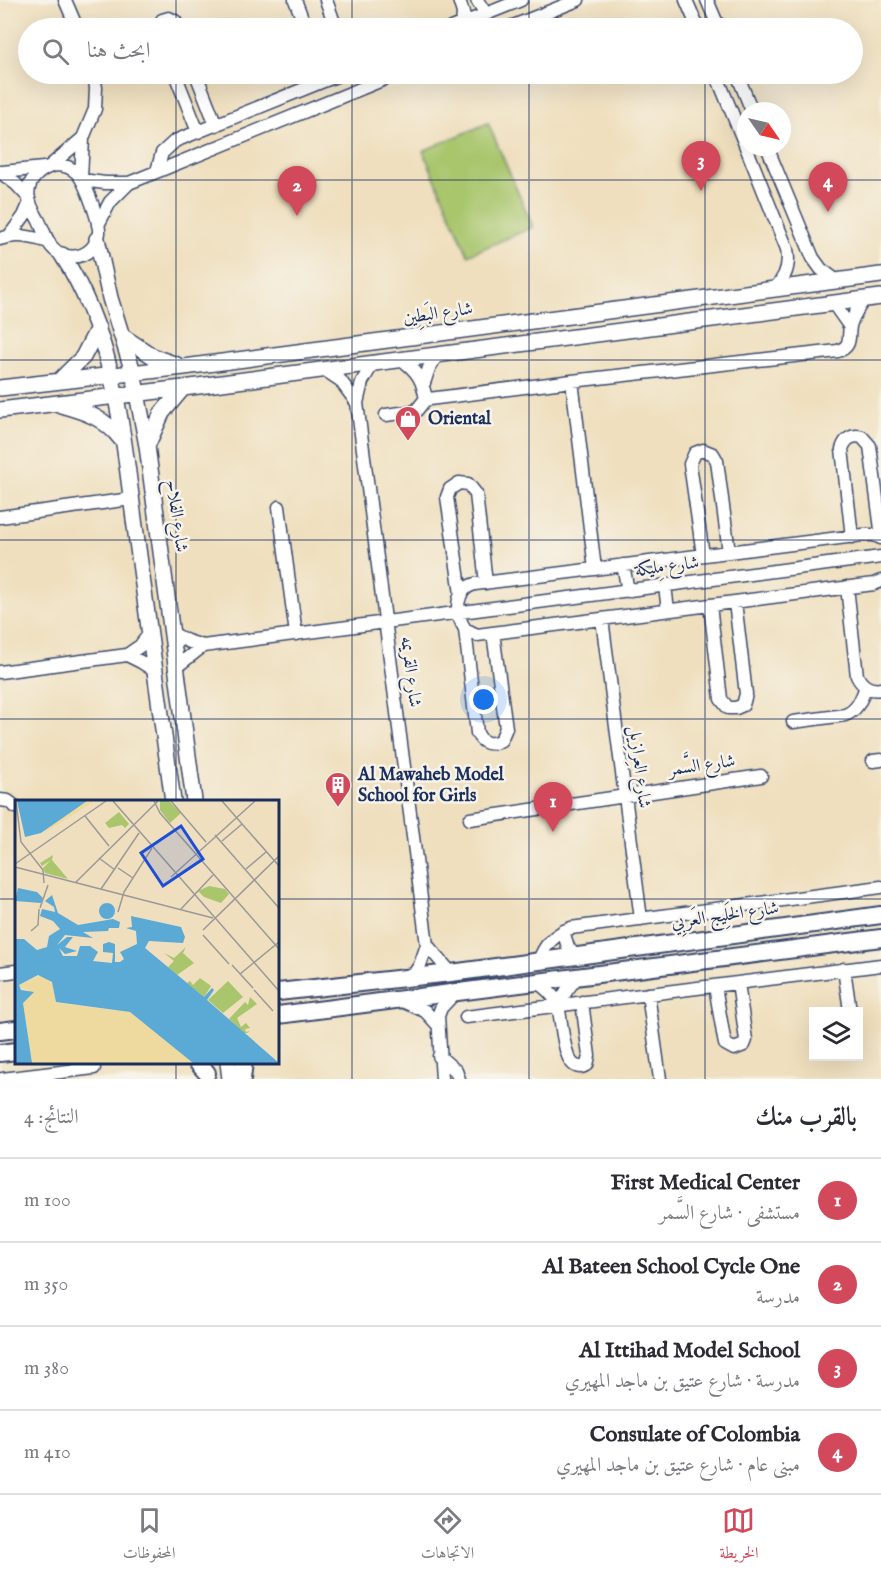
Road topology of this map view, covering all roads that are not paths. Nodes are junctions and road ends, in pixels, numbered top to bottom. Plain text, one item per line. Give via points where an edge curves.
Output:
1 (65, 0) edge
2 (295, 0) edge
3 (326, 0) edge
4 (459, 0) edge
5 (477, 0) edge
6 (520, 0) edge
7 (578, 0) edge
8 (686, 0) edge
9 (707, 0) edge
10 (486, 14) junction
11 (73, 18) edge
12 (302, 18) edge
13 (332, 18) edge
14 (461, 18) edge
15 (476, 18) edge
16 (533, 18) edge
17 (694, 18) edge
18 (715, 18) edge
19 (95, 84) edge
20 (179, 84) edge
21 (200, 84) edge
22 (308, 84) edge
23 (372, 84) edge
24 (720, 84) edge
25 (741, 84) edge
26 (201, 87) junction
27 (183, 94) junction
28 (748, 102) edge
29 (216, 125) junction
30 (737, 125) edge
31 (198, 132) junction
32 (83, 138) junction
33 (750, 156) edge
34 (771, 156) edge
35 (47, 167) junction
36 (157, 171) junction
37 (1, 172) edge
38 (81, 179) junction
39 (129, 183) junction
40 (29, 200) junction
41 (801, 230) junction
42 (98, 232) junction
43 (782, 234) junction
44 (5, 237) edge
45 (49, 242) junction
46 (62, 255) junction
47 (881, 275) edge
48 (837, 281) junction
49 (774, 289) junction
50 (881, 297) edge
51 (864, 299) junction
52 (833, 303) junction
53 (850, 327) junction
54 (98, 328) junction
55 (122, 336) junction
56 (437, 355) junction
57 (402, 360) junction
58 (373, 363) junction
59 (184, 367) junction
60 (325, 370) junction
61 (133, 372) junction
62 (111, 375) junction
63 (60, 380) junction
64 (572, 381) junction
65 (424, 383) junction
66 (0, 388) edge
67 (183, 388) junction
68 (137, 393) junction
69 (115, 396) junction
70 (426, 400) junction
71 (52, 403) junction
72 (357, 403) junction
73 (0, 410) edge
74 (386, 415) dead end
75 (123, 442) junction
76 (147, 446) junction
77 (131, 499) junction
78 (279, 507) dead end
79 (0, 517) edge
80 (881, 529) edge
81 (852, 537) junction
82 (881, 538) edge
83 (729, 552) junction
84 (703, 555) junction
85 (881, 557) edge
86 (623, 565) junction
87 (594, 569) junction
88 (881, 581) edge
89 (486, 583) junction
90 (665, 586) junction
91 (847, 587) junction
92 (628, 591) junction
93 (460, 594) junction
94 (735, 602) junction
95 (710, 605) junction
96 (668, 610) junction
97 (458, 613) junction
98 (602, 619) junction
99 (385, 622) junction
100 (465, 629) junction
101 (150, 633) junction
102 (172, 633) junction
103 (493, 633) junction
104 (296, 634) junction
105 (203, 646) junction
106 (127, 655) junction
107 (176, 667) junction
108 (154, 671) junction
109 (0, 672) edge
110 (866, 687) junction
111 (881, 689) edge
112 (793, 722) dead end
113 (761, 776) dead end
114 (625, 796) junction
115 (0, 800) edge
116 (172, 800) edge
117 (194, 800) edge
118 (15, 806) edge
119 (470, 819) dead end
120 (881, 887) edge
121 (881, 915) edge
122 (641, 918) junction
123 (559, 934) junction
124 (881, 938) edge
125 (427, 945) junction
126 (575, 956) junction
127 (538, 961) junction
128 (881, 965) edge
129 (844, 969) junction
130 (15, 971) edge
131 (0, 973) edge
132 (451, 973) junction
133 (577, 976) junction
134 (412, 977) junction
135 (537, 982) junction
136 (738, 983) junction
137 (715, 986) junction
138 (283, 990) edge
139 (454, 994) junction
140 (648, 994) junction
141 (402, 1001) junction
142 (582, 1002) junction
143 (558, 1005) junction
144 (849, 1007) edge
145 (279, 1015) edge
146 (466, 1017) dead end
147 (437, 1024) junction
148 (15, 1029) edge
149 (0, 1031) edge
150 (15, 1051) edge
151 (0, 1053) edge
152 (439, 1056) junction
153 (228, 1064) edge
154 (244, 1064) edge
155 (95, 1068) edge
156 (73, 1075) edge
157 (458, 1076) edge
158 (442, 1077) edge
159 (5, 1079) edge
160 (230, 1079) edge
161 (242, 1079) edge
162 (660, 1079) edge

1 - 11 street
2 - 12 street
3 - 13 street
4 - 14 street via 464,13
5 - 10 street
6 - 10 street
7 - 16 street
8 - 17 street
9 - 18 street
10 - 15 street
19 - 32 street via 94,109
20 - 27 street
21 - 26 street
22 - 29 street
23 - 36 street
24 - 30 street
25 - 28 street
26 - 27 street
26 - 29 street
27 - 31 street
29 - 31 street
31 - 36 street via 168,146
32 - 35 street
32 - 38 street
33 - 43 street
34 - 41 street
35 - 37 street
35 - 38 street via 67,167
35 - 40 street via 32,181
36 - 39 street
37 - 40 street
38 - 39 street
38 - 42 street
39 - 42 street via 110,202
40 - 44 street via 20,223
40 - 45 street
41 - 43 street
41 - 48 street via 816,264
42 - 46 street via 86,254
42 - 55 main road, شارع الفلاح via 105,279
43 - 49 street via 788,261 785,274
44 - 45 street
45 - 46 street
46 - 54 main road
47 - 48 main road, شارع البَطِين
48 - 49 main road, شارع البَطِين
49 - 59 main road, شارع البَطِين
50 - 51 main road
51 - 52 main road
51 - 53 street
52 - 53 street
52 - 56 main road
53 - 64 street via 848,345 838,351
54 - 62 main road
54 - 63 main road via 82,357
55 - 59 main road via 154,357
55 - 61 main road, شارع الفلاح
56 - 57 main road
56 - 65 street
57 - 58 main road
57 - 65 street
58 - 60 main road
58 - 72 street, شارع القريمه via 362,382
59 - 61 main road, شارع البَطِين
60 - 67 main road
60 - 72 street via 340,380
61 - 62 main road, شارع البَطِين
61 - 68 main road, شارع الفلاح
62 - 63 main road, شارع البَطِين
62 - 69 main road
63 - 66 main road, شارع البَطِين
64 - 70 street
64 - 87 street
65 - 70 street
67 - 68 main road
67 - 76 main road via 162,413
68 - 69 main road
68 - 76 main road, شارع الفلاح
69 - 71 main road
69 - 75 main road
70 - 74 street via 416,411
71 - 73 main road
71 - 75 main road via 100,418
72 - 99 street, شارع القريمه
75 - 77 main road
76 - 102 main road, شارع الفلاح
77 - 79 street
77 - 101 main road
78 - 104 street
80 - 81 street via 870,446 862,437 851,437 842,453
81 - 82 street, شارع مِليكة
81 - 83 street, شارع مِليكة
83 - 84 street, شارع مِليكة
83 - 84 street, شارع مِليكة via 717,461 713,454 703,450 695,453 690,464
84 - 86 street, شارع مِليكة
85 - 90 street, شارع مِليكة
86 - 87 street, شارع مِليكة
86 - 92 street
87 - 89 street, شارع مِليكة
88 - 91 street
89 - 93 street, شارع مِليكة via 470,585
89 - 93 street via 476,494 471,487 459,483 447,496
90 - 92 street, شارع مِليكة
90 - 96 street
91 - 94 street
91 - 110 street via 856,671
92 - 97 street, شارع مِليكة
93 - 97 street
94 - 95 street
94 - 95 street via 746,694 745,701 736,708 728,708 721,699
95 - 96 street
96 - 98 street
97 - 99 street, شارع مِليكة
97 - 100 street
98 - 103 street
98 - 114 street, شارع العِرازِيل
99 - 104 street, شارع مِليكة
99 - 125 street, شارع القريمه
100 - 103 street via 477,635
100 - 103 street via 477,733 484,742 492,744 501,740 506,728
101 - 106 street
101 - 108 main road
102 - 105 street, شارع مِليكة
102 - 107 main road, شارع الفلاح
104 - 105 street, شارع مِليكة
105 - 107 street
106 - 108 street
106 - 109 street
107 - 117 main road, شارع الفلاح
108 - 116 main road
110 - 111 street
110 - 112 street via 851,713
113 - 114 street, شارع السَّمر
114 - 119 street, شارع السَّمر
114 - 122 street, شارع العِرازِيل
115 - 118 street
120 - 122 street
121 - 126 highway, شارع الخَلِيج العَربِي
122 - 123 street via 576,927
123 - 126 street
123 - 127 street
124 - 133 highway
125 - 132 street
125 - 134 street
126 - 127 highway, شارع الخَلِيج العَربِي
127 - 132 highway, شارع الخَلِيج العَربِي
128 - 129 street
129 - 136 street
129 - 144 street
130 - 131 street
132 - 134 highway, شارع الخَلِيج العَربِي
133 - 135 highway
133 - 143 street
134 - 138 highway, شارع الخَلِيج العَربِي
135 - 139 highway
135 - 143 street
136 - 137 street
136 - 137 street via 746,1040 734,1049 724,1039
137 - 140 street
139 - 141 highway
139 - 147 street via 441,1008
140 - 142 street
140 - 162 street
141 - 145 highway
141 - 147 street via 425,1011
142 - 143 street
142 - 143 street via 590,1056 587,1065 578,1069 568,1060
143 - 146 street
147 - 152 street
148 - 149 highway
150 - 151 highway
152 - 157 street
152 - 158 street
153 - 160 main road
154 - 161 highway
155 - 156 street
156 - 159 street
157 - 158 street via 447,1071

